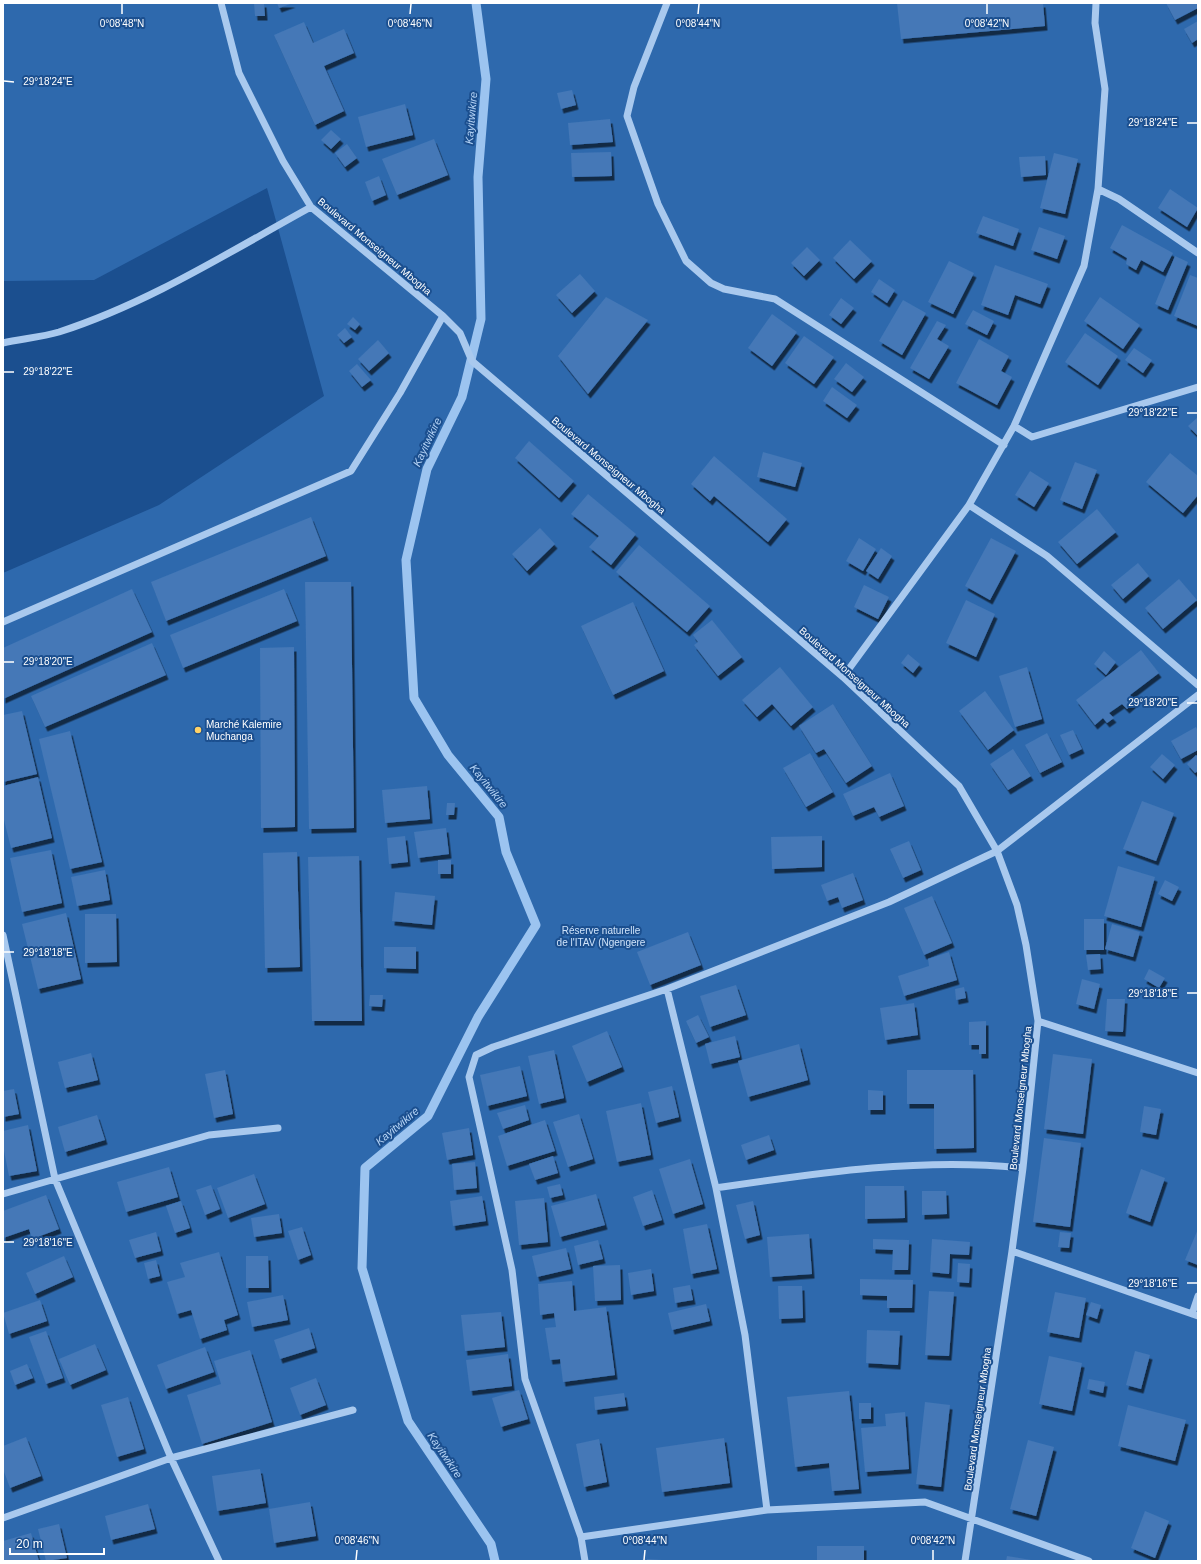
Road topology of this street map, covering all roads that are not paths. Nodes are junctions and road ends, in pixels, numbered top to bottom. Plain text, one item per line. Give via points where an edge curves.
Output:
1 (221, 3) edge
2 (667, 3) edge
3 (1096, 3) edge
4 (1098, 189) junction
5 (311, 207) junction
6 (1198, 253) edge
7 (443, 316) junction
8 (3, 343) edge
9 (1198, 387) edge
10 (1014, 426) junction
11 (1004, 445) junction
12 (969, 505) junction
13 (3, 622) edge
14 (843, 677) junction
15 (1198, 686) edge
16 (1198, 696) edge
17 (997, 851) junction
18 (3, 935) edge
19 (667, 989) junction
20 (1038, 1021) junction
21 (1198, 1072) edge
22 (278, 1128) dead end
23 (1023, 1168) junction
24 (55, 1178) junction
25 (716, 1188) junction
26 (3, 1194) edge
27 (1012, 1251) junction
28 (1198, 1296) edge
29 (1195, 1315) edge
30 (353, 1410) dead end
31 (171, 1458) junction
32 (767, 1510) junction
33 (3, 1518) edge
34 (972, 1519) junction
35 (581, 1537) junction
36 (219, 1561) edge
37 (585, 1561) edge
38 (965, 1561) edge
39 (1089, 1561) edge

1 - 5 street, Boulevard Monseigneur Mbogha via 239,73 283,161
2 - 11 street via 634,87 627,116 658,204 686,261 711,283 724,289 775,299
3 - 4 street via 1095,23 1105,89
4 - 6 street via 1119,199
4 - 10 street via 1084,266
5 - 7 street, Boulevard Monseigneur Mbogha
5 - 8 street via 167,287 118,310 58,332
7 - 13 street via 400,393 351,471
7 - 14 street, Boulevard Monseigneur Mbogha via 460,333 472,361
9 - 10 street via 1032,437
10 - 11 street
11 - 12 street
12 - 14 street
12 - 15 street via 1047,556
14 - 17 street, Boulevard Monseigneur Mbogha via 958,786
16 - 17 street
17 - 19 street via 889,902
17 - 20 street, Boulevard Monseigneur Mbogha via 1017,905
18 - 24 street
19 - 25 street
19 - 35 street via 493,1047 476,1055 469,1076 512,1270 525,1379
20 - 21 street
20 - 23 street, Boulevard Monseigneur Mbogha
22 - 24 street via 209,1135
23 - 25 street via 982,1163 840,1170
23 - 27 street, Boulevard Monseigneur Mbogha
24 - 26 street
24 - 31 street
25 - 32 street via 745,1335
27 - 29 street
27 - 34 street, Boulevard Monseigneur Mbogha
28 - 29 street
30 - 31 street
31 - 33 street
31 - 36 street
32 - 34 street via 925,1502
32 - 35 street
34 - 38 street, Boulevard Monseigneur Mbogha
34 - 39 street
35 - 37 street

